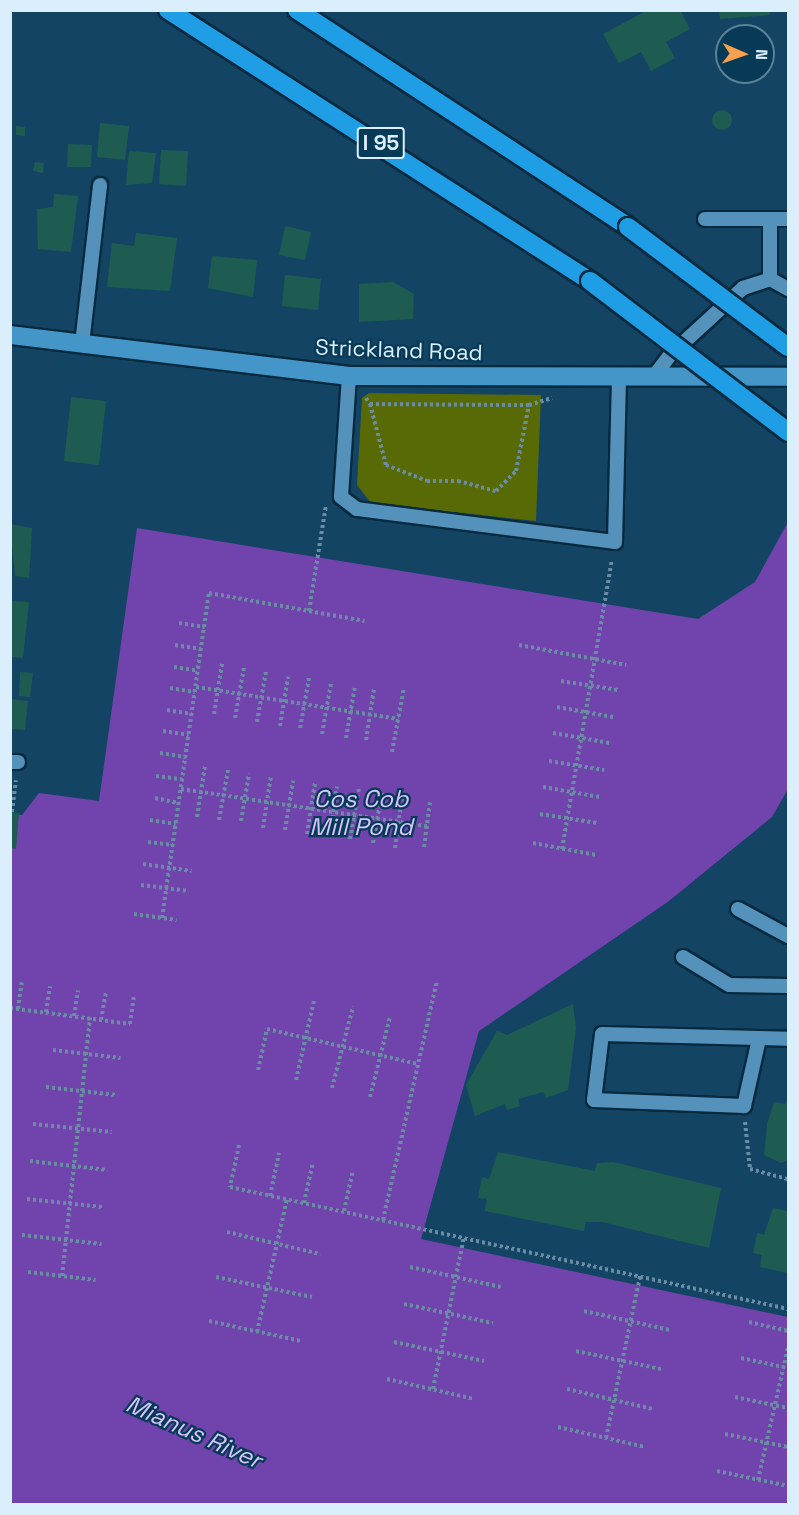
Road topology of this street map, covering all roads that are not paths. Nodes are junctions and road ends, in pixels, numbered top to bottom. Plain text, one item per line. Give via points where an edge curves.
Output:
1 (168, 10) edge
2 (297, 10) edge
3 (100, 185) dead end
4 (705, 219) dead end
5 (789, 219) edge
6 (770, 222) junction
7 (789, 227) edge
8 (770, 279) junction
9 (789, 289) edge
10 (10, 335) edge
11 (82, 344) junction
12 (789, 347) edge
13 (656, 375) junction
14 (349, 376) junction
15 (619, 376) junction
16 (789, 377) edge
17 (789, 432) edge
18 (738, 909) dead end
19 (789, 936) edge
20 (683, 957) dead end
21 (789, 986) edge
22 (759, 1039) junction
23 (789, 1040) edge

1 - 17 highway, I 95, bridge via 590,281
2 - 12 highway, bridge via 628,227
3 - 11 lane
4 - 6 lane
5 - 6 lane
6 - 7 lane
6 - 8 lane
8 - 9 lane
8 - 13 lane via 743,288 671,354
10 - 11 main road, Strickland Road
11 - 14 main road, Strickland Road
13 - 15 main road, Strickland Road
13 - 16 main road, Strickland Road
14 - 15 main road, Strickland Road
14 - 15 lane via 341,497 357,509 615,542
18 - 19 lane
20 - 21 lane via 729,985
22 - 22 lane via 744,1106 594,1100 602,1034
22 - 23 lane

